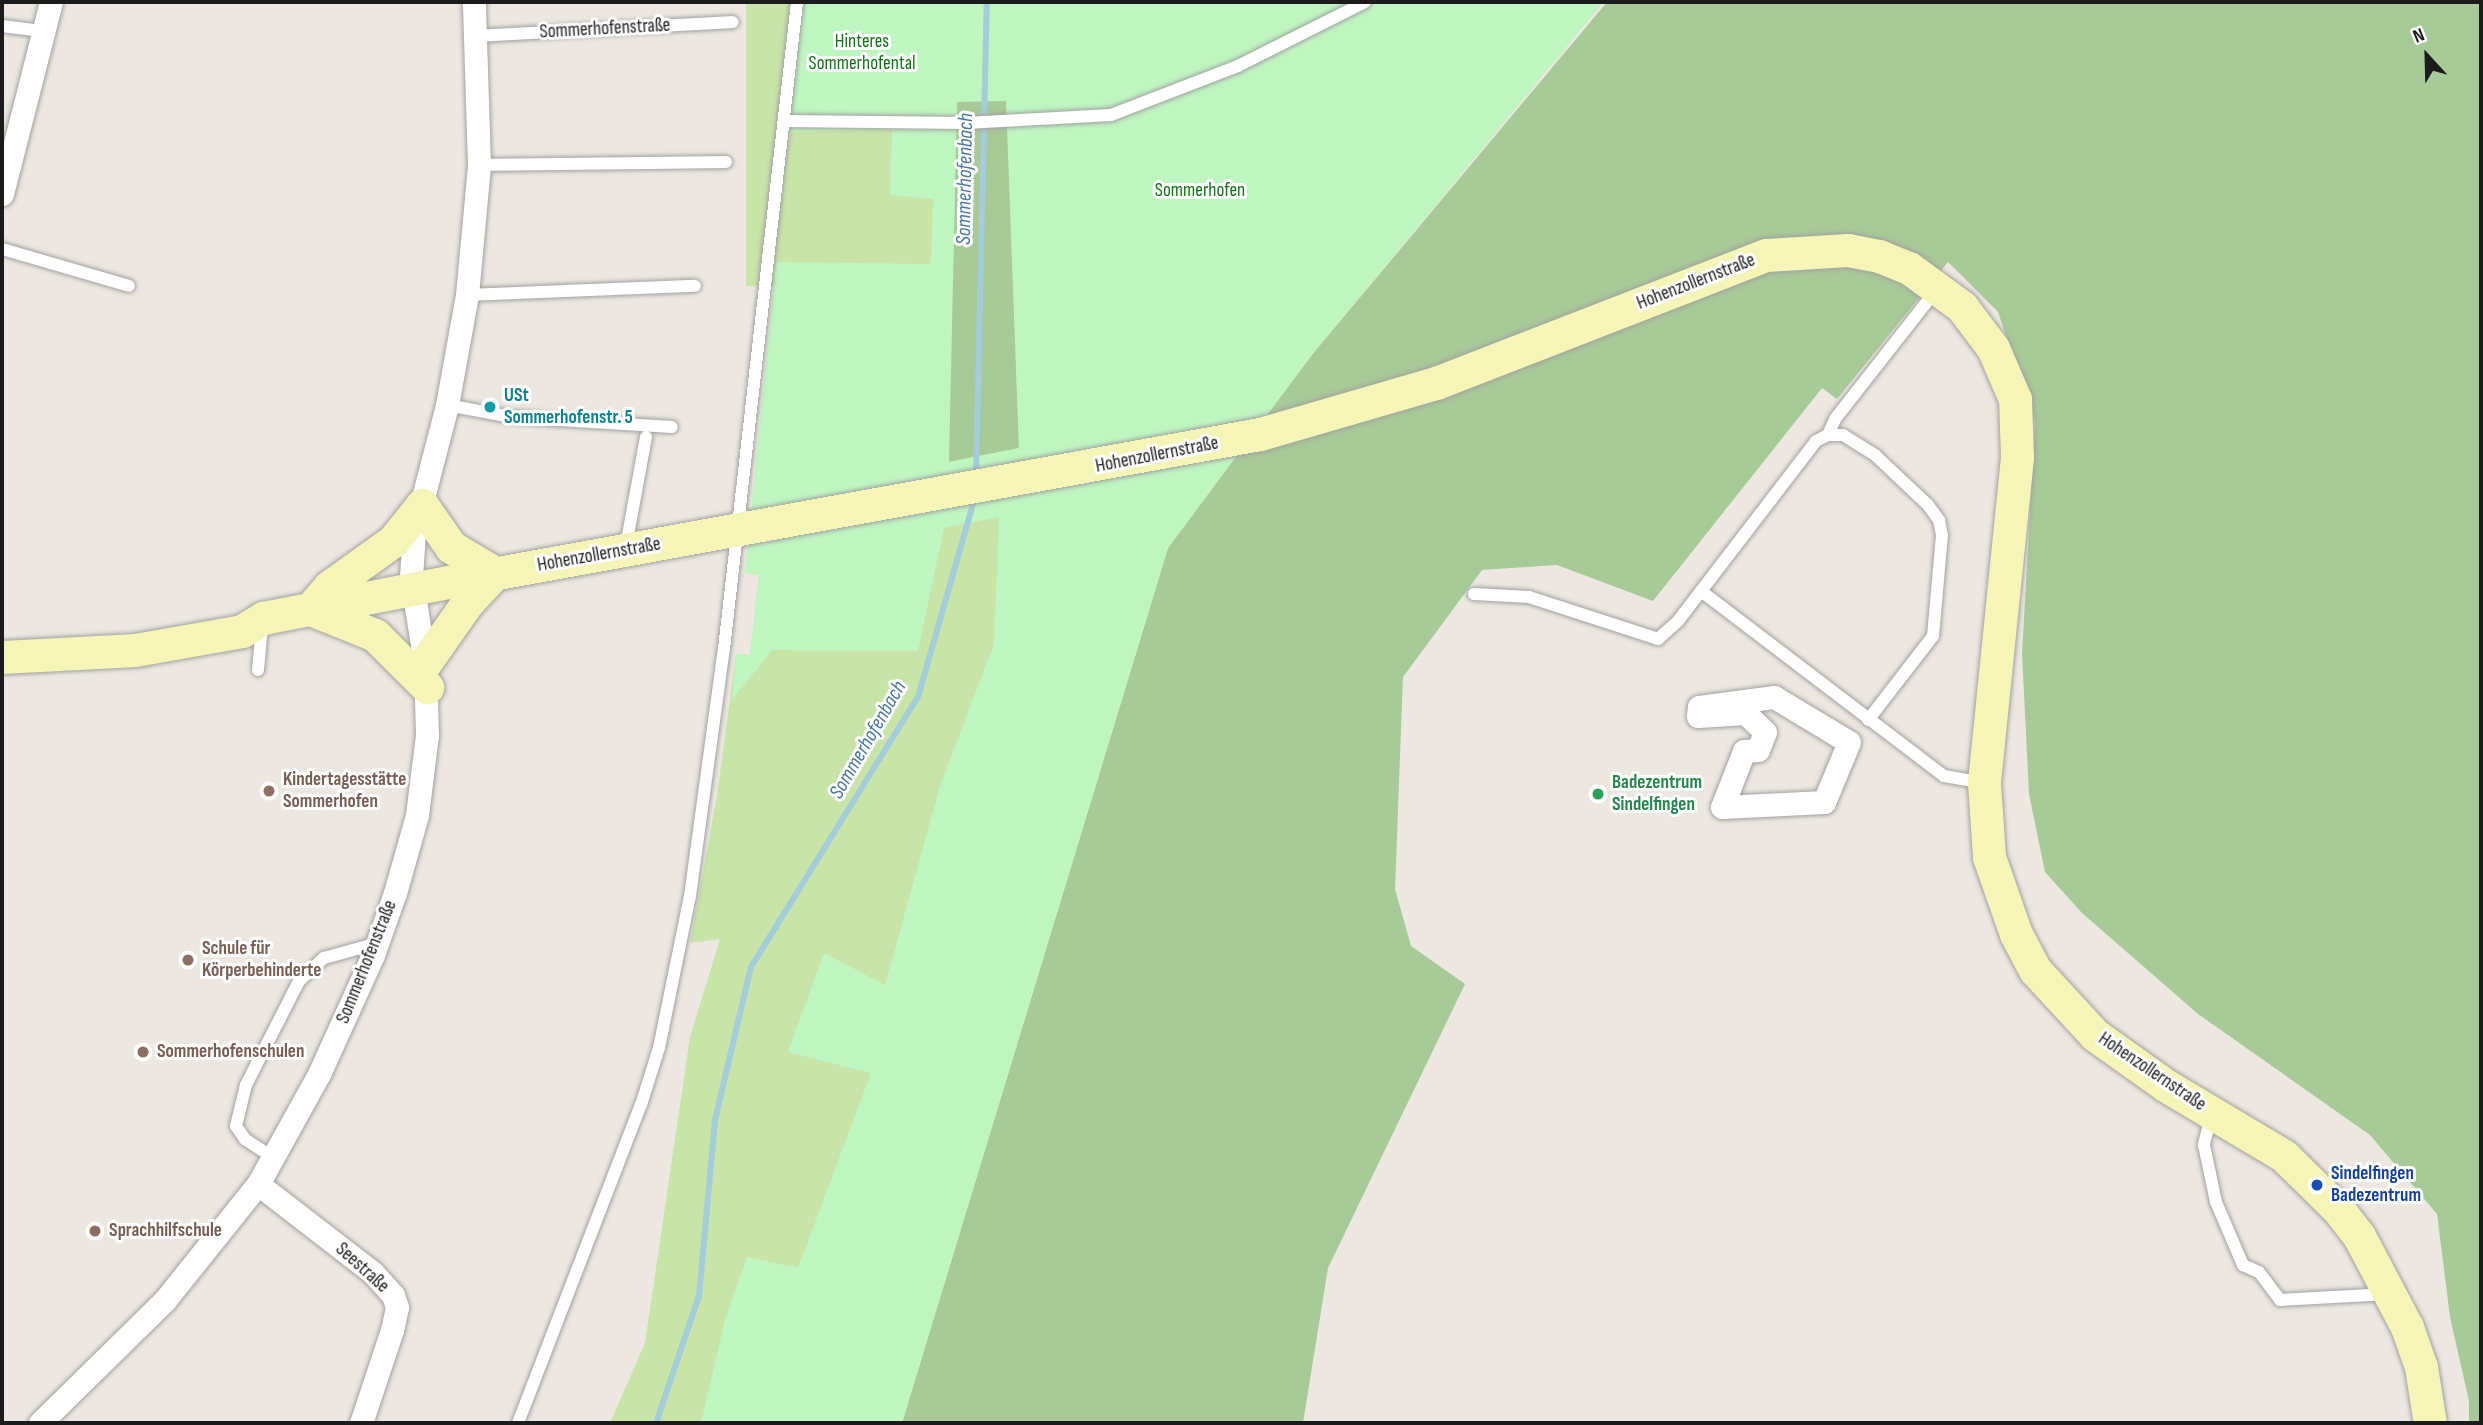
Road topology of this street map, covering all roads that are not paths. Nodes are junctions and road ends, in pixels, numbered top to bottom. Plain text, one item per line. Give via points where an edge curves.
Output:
1 (51, 2) edge
2 (474, 2) edge
3 (797, 2) edge
4 (1365, 2) edge
5 (733, 22) dead end
6 (2, 26) edge
7 (42, 31) junction
8 (477, 36) junction
9 (784, 121) junction
10 (726, 162) dead end
11 (479, 165) junction
12 (2, 194) edge
13 (2, 249) edge
14 (129, 286) dead end
15 (695, 286) dead end
16 (1938, 287) junction
17 (467, 295) junction
18 (447, 405) junction
19 (672, 427) dead end
20 (1828, 435) junction
21 (646, 437) dead end
22 (422, 505) junction
23 (735, 531) junction
24 (626, 550) junction
25 (495, 573) junction
26 (413, 589) junction
27 (1701, 590) junction
28 (1474, 594) dead end
29 (310, 609) junction
30 (263, 618) junction
31 (2, 657) edge
32 (258, 670) dead end
33 (426, 675) junction
34 (1868, 720) junction
35 (1984, 783) junction
36 (1722, 807) joint
37 (375, 944) junction
38 (2213, 1112) junction
39 (274, 1158) junction
40 (258, 1184) junction
41 (2392, 1293) junction
42 (40, 1423) edge
43 (361, 1423) edge
44 (518, 1423) edge
45 (2430, 1423) edge

1 - 7 street
2 - 8 street, Sommerhofenstraße
3 - 9 lane
4 - 9 lane via 1238,66 1111,115 966,123
5 - 8 lane, Sommerhofenstraße
6 - 7 lane
7 - 12 street
8 - 11 street, Sommerhofenstraße
9 - 23 lane
10 - 11 lane
11 - 17 street, Sommerhofenstraße
13 - 14 lane
15 - 17 lane
16 - 20 lane via 1835,419
16 - 23 street, Hohenzollernstraße via 1909,268 1848,250 1766,255 1509,357 1344,412 1220,443
16 - 35 street, Hohenzollernstraße via 1962,307 1993,348 2011,387 2018,417 2004,620
17 - 18 street, Sommerhofenstraße
18 - 19 lane via 512,417
18 - 22 street, Sommerhofenstraße
20 - 27 lane via 1816,441
20 - 34 lane via 1843,435 1875,455 1928,505 1942,535 1933,636
21 - 24 lane
22 - 25 street via 452,547
22 - 26 street, Sommerhofenstraße via 414,532
22 - 29 street via 393,541 329,587
23 - 24 street, Hohenzollernstraße
23 - 44 lane via 706,801 659,1048 611,1194
24 - 25 street, Hohenzollernstraße
25 - 26 street, Hohenzollernstraße
25 - 33 street via 467,603
26 - 29 street, Hohenzollernstraße
26 - 33 street, Sommerhofenstraße
27 - 28 lane via 1658,639 1529,597
27 - 34 lane
29 - 30 street, Hohenzollernstraße
29 - 33 street via 375,635
30 - 31 street, Hohenzollernstraße via 243,610 134,635 106,648
30 - 32 lane
33 - 37 street, Sommerhofenstraße via 428,735 417,815
34 - 35 lane via 1944,776
35 - 38 street, Hohenzollernstraße via 1989,857 2007,914 2035,970 2105,1043
36 - 36 street via 1824,802 1849,742 1774,697 1699,708 1698,716 1745,713 1765,732 1758,750 1744,751
37 - 39 street, Sommerhofenstraße via 319,1074
37 - 39 lane via 324,958 299,981 246,1086 236,1126 245,1139
38 - 41 street, Hohenzollernstraße via 2284,1156 2317,1185 2358,1236
38 - 41 lane via 2204,1145 2217,1202 2243,1265 2259,1272 2280,1300 2370,1298
39 - 40 street, Sommerhofenstraße
40 - 42 street, Sommerhofenstraße via 165,1300
40 - 43 street, Seestraße via 373,1273 393,1295 394,1322
41 - 45 street, Hohenzollernstraße via 2421,1367

